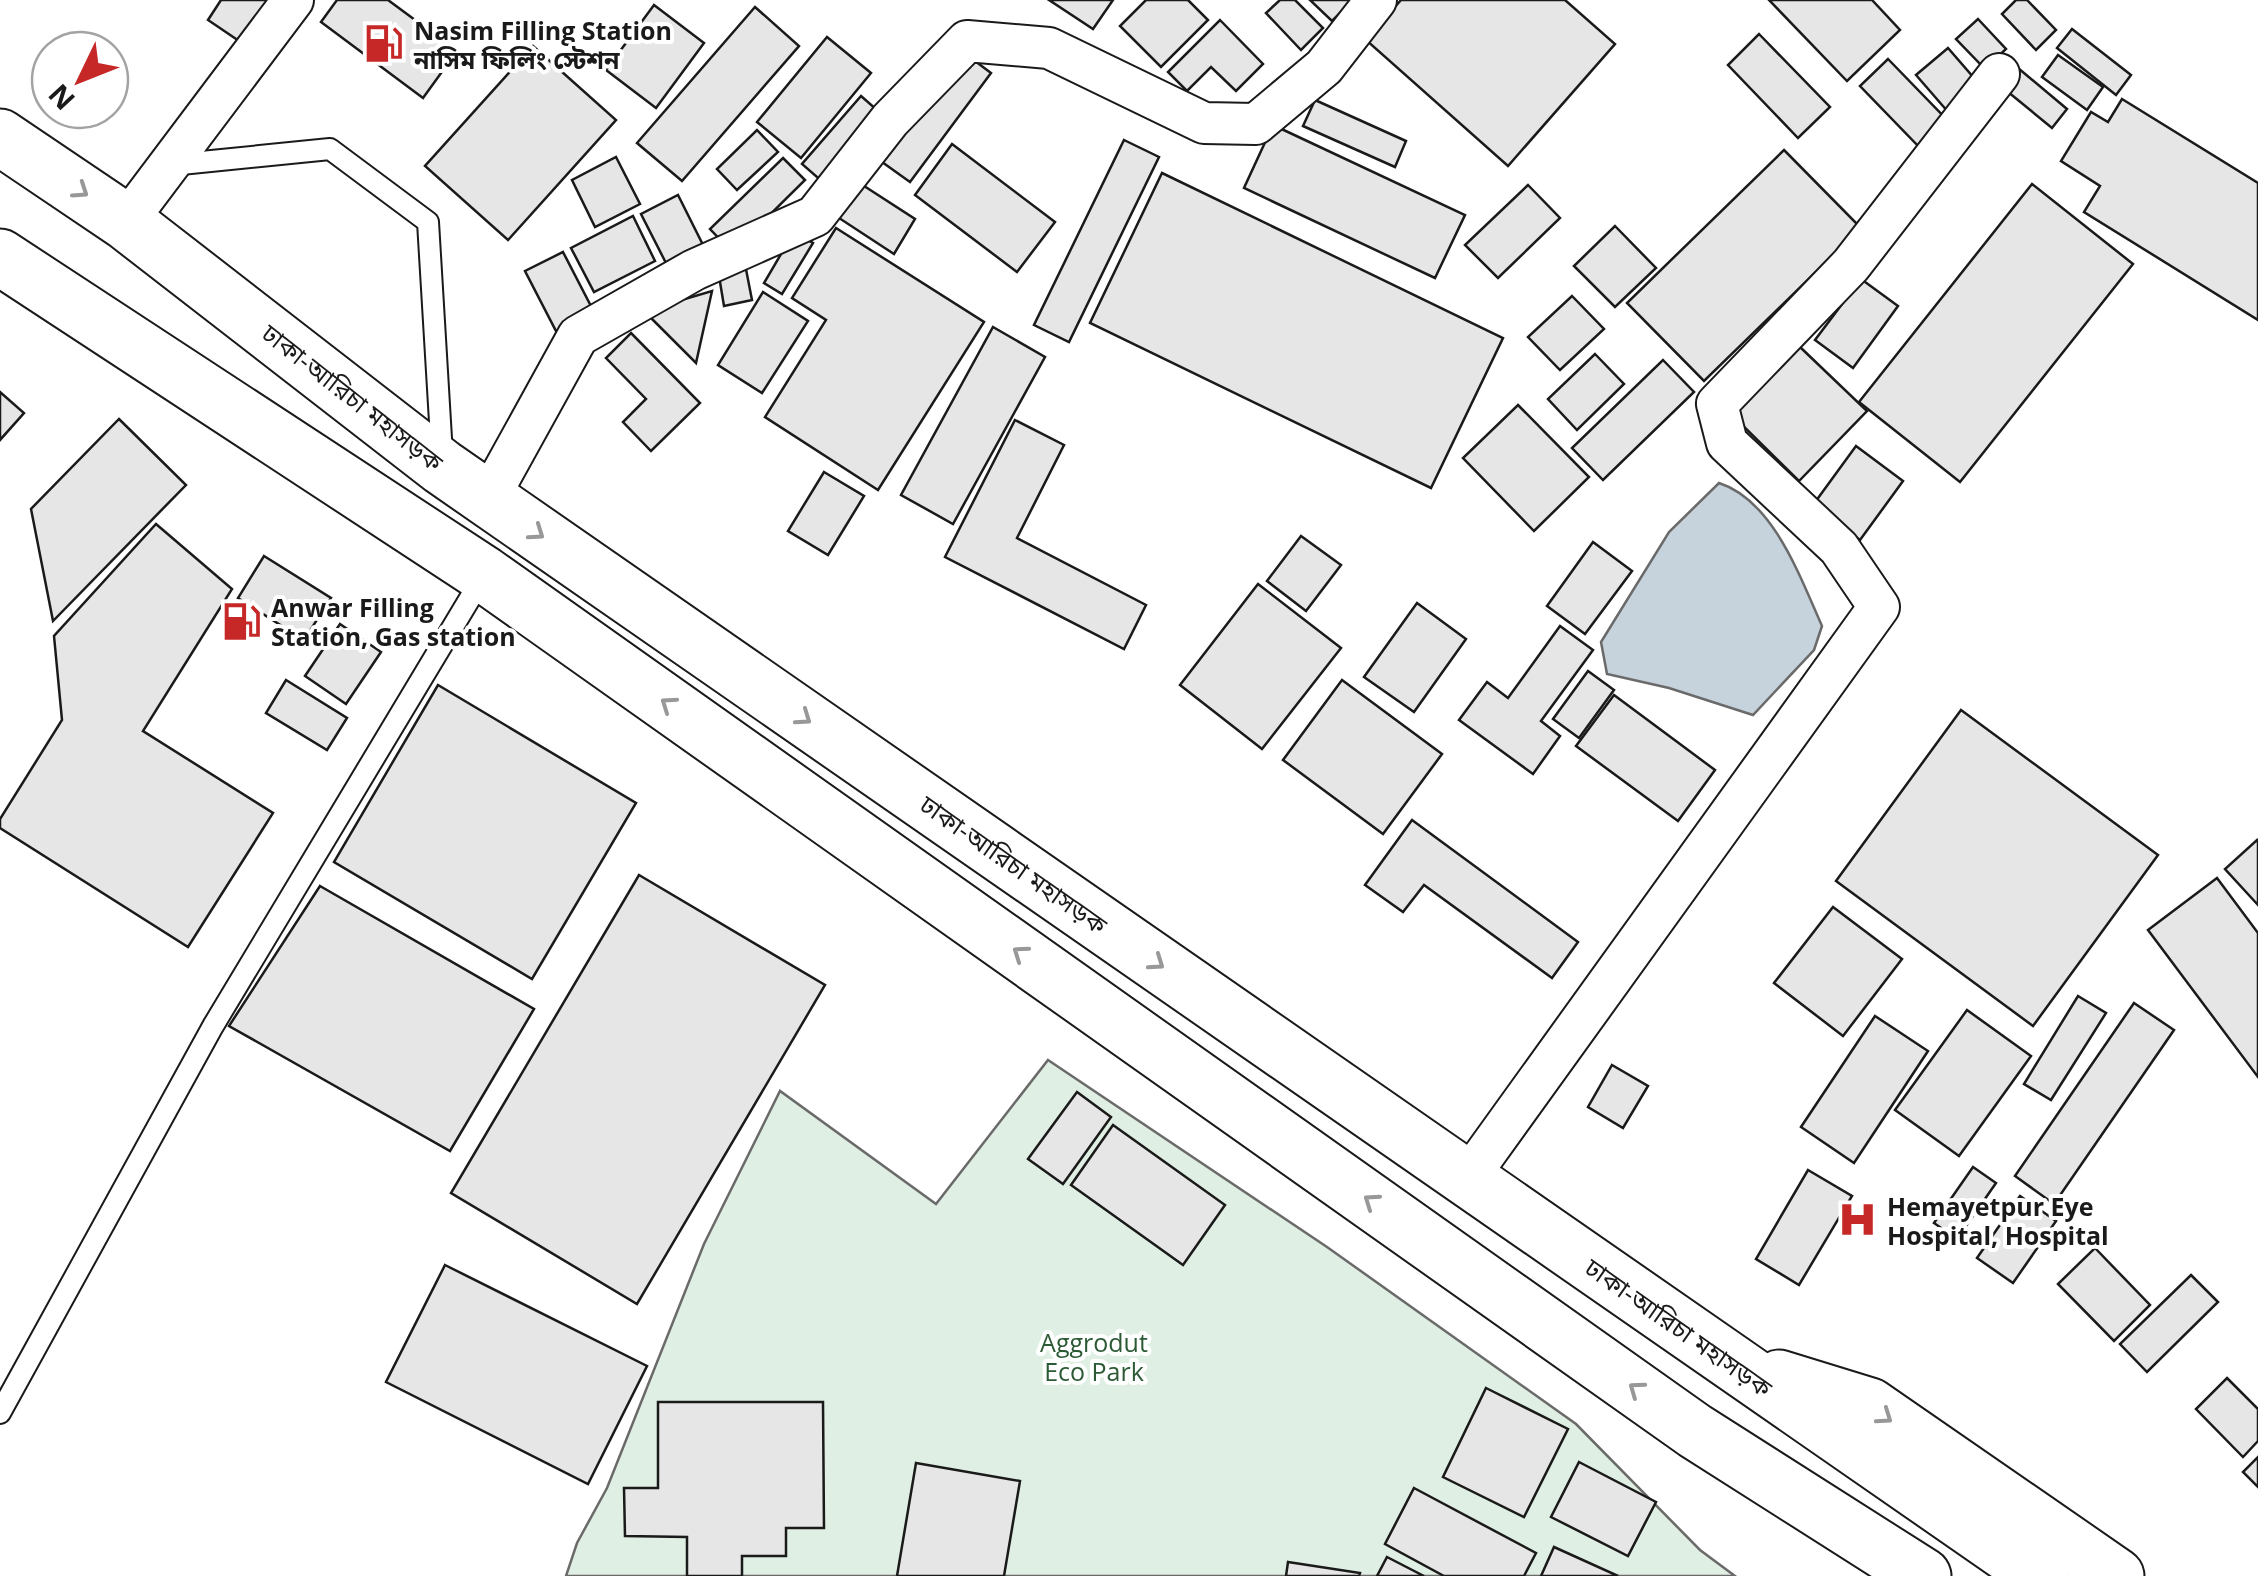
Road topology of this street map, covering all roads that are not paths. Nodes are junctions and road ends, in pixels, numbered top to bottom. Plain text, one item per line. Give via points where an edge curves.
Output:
1 (293, 0) edge
2 (1376, 0) edge
3 (1999, 74) dead end
4 (0, 137) edge
5 (171, 165) junction
6 (126, 222) junction
7 (0, 256) edge
8 (442, 467) junction
9 (488, 499) junction
10 (484, 574) junction
11 (1467, 1179) junction
12 (1728, 1362) junction
13 (0, 1413) edge
14 (1695, 1431) junction
15 (1857, 1576) edge
16 (1922, 1576) edge
17 (2040, 1576) edge
18 (2116, 1576) edge

1 - 5 street
2 - 9 street via 1324,66 1256,124 1204,123 1049,48 967,41 890,120 816,216 694,270 578,336
3 - 11 street via 1852,265 1717,404 1726,443 1839,548 1880,607
4 -> 6 highway, ঢাকা-আরিচা মহাসড়ক
5 - 6 street
5 - 8 lane via 330,149 428,222
6 - 8 highway, ঢাকা-আরিচা মহাসড়ক
7 - 10 highway
8 - 9 highway, ঢাকা-আরিচা মহাসড়ক
9 -> 11 highway, ঢাকা-আরিচা মহাসড়ক
10 - 13 lane via 213,1026
14 -> 10 highway
11 - 12 highway, ঢাকা-আরিচা মহাসড়ক
12 - 17 highway, ঢাকা-আরিচা মহাসড়ক
12 -> 18 highway via 1870,1406
14 - 15 highway
14 - 16 highway

